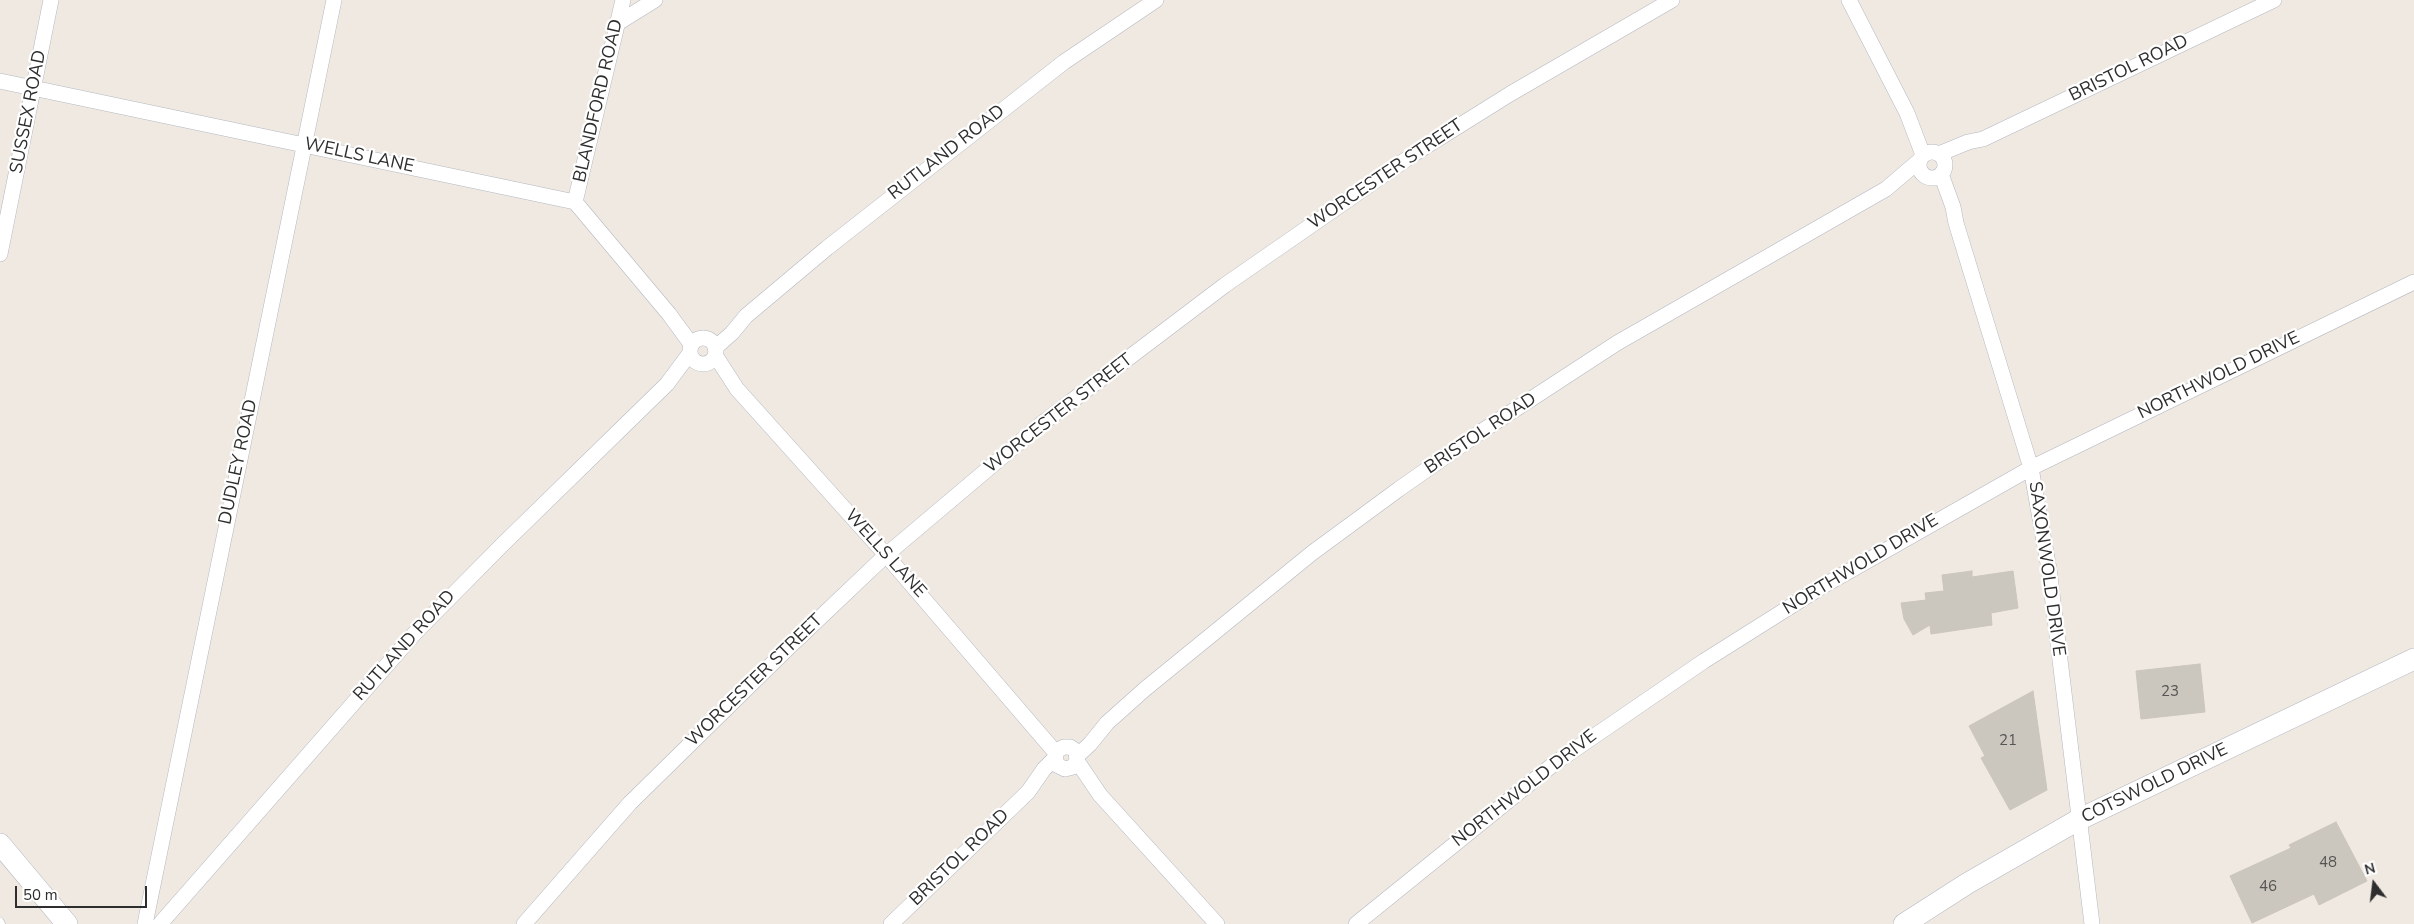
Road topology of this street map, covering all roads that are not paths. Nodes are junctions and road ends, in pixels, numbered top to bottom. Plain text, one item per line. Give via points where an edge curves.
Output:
1 (52, 0) edge
2 (334, 0) edge
3 (623, 0) edge
4 (655, 0) edge
5 (1156, 0) edge
6 (1672, 0) edge
7 (1849, 0) edge
8 (2274, 0) edge
9 (618, 23) junction
10 (0, 81) edge
11 (34, 89) junction
12 (304, 145) junction
13 (1932, 164) junction
14 (575, 202) junction
15 (0, 254) edge
16 (2414, 282) edge
17 (703, 350) junction
18 (2031, 468) junction
19 (886, 555) junction
20 (2414, 659) edge
21 (1066, 757) junction
22 (2078, 820) junction
23 (0, 844) edge
24 (67, 924) edge
25 (145, 924) edge
26 (160, 924) edge
27 (524, 924) edge
28 (891, 924) edge
29 (1218, 924) edge
30 (1356, 924) edge
31 (1904, 924) edge
32 (2092, 924) edge

1 - 11 street, SUSSEX ROAD
2 - 12 street, DUDLEY ROAD
3 - 9 street, BLANDFORD ROAD
4 - 9 street
5 - 17 street, RUTLAND ROAD via 1064,62 746,316 726,326
6 - 19 street, WORCESTER STREET via 1414,154 1242,274 1040,425
7 - 13 street, SAXONWOLD DRIVE via 1907,113 1919,124
8 - 13 street, BRISTOL ROAD via 1984,139 1972,151
9 - 14 street, BLANDFORD ROAD
10 - 11 street, WELLS LANE
11 - 12 street, WELLS LANE
11 - 15 street, SUSSEX ROAD
12 - 14 street, WELLS LANE
12 - 25 street, DUDLEY ROAD
13 - 18 street, SAXONWOLD DRIVE via 1953,207
13 - 21 street, BRISTOL ROAD via 1618,343 1479,433 1312,552 1145,689 1107,723 1090,744
14 - 17 street, WELLS LANE
16 - 18 street, NORTHWOLD DRIVE
17 - 19 street, WELLS LANE
17 - 26 street, RUTLAND ROAD via 414,634
18 - 22 street, SAXONWOLD DRIVE via 2049,569
18 - 30 street, NORTHWOLD DRIVE via 1808,596 1626,713 1499,806
19 - 21 street, WELLS LANE
19 - 27 street, WORCESTER STREET via 630,803
20 - 22 main road, COTSWOLD DRIVE
21 - 28 street, BRISTOL ROAD
21 - 29 street, WELLS LANE
22 - 31 main road, COTSWOLD DRIVE
22 - 32 street, SAXONWOLD DRIVE
23 - 24 main road

